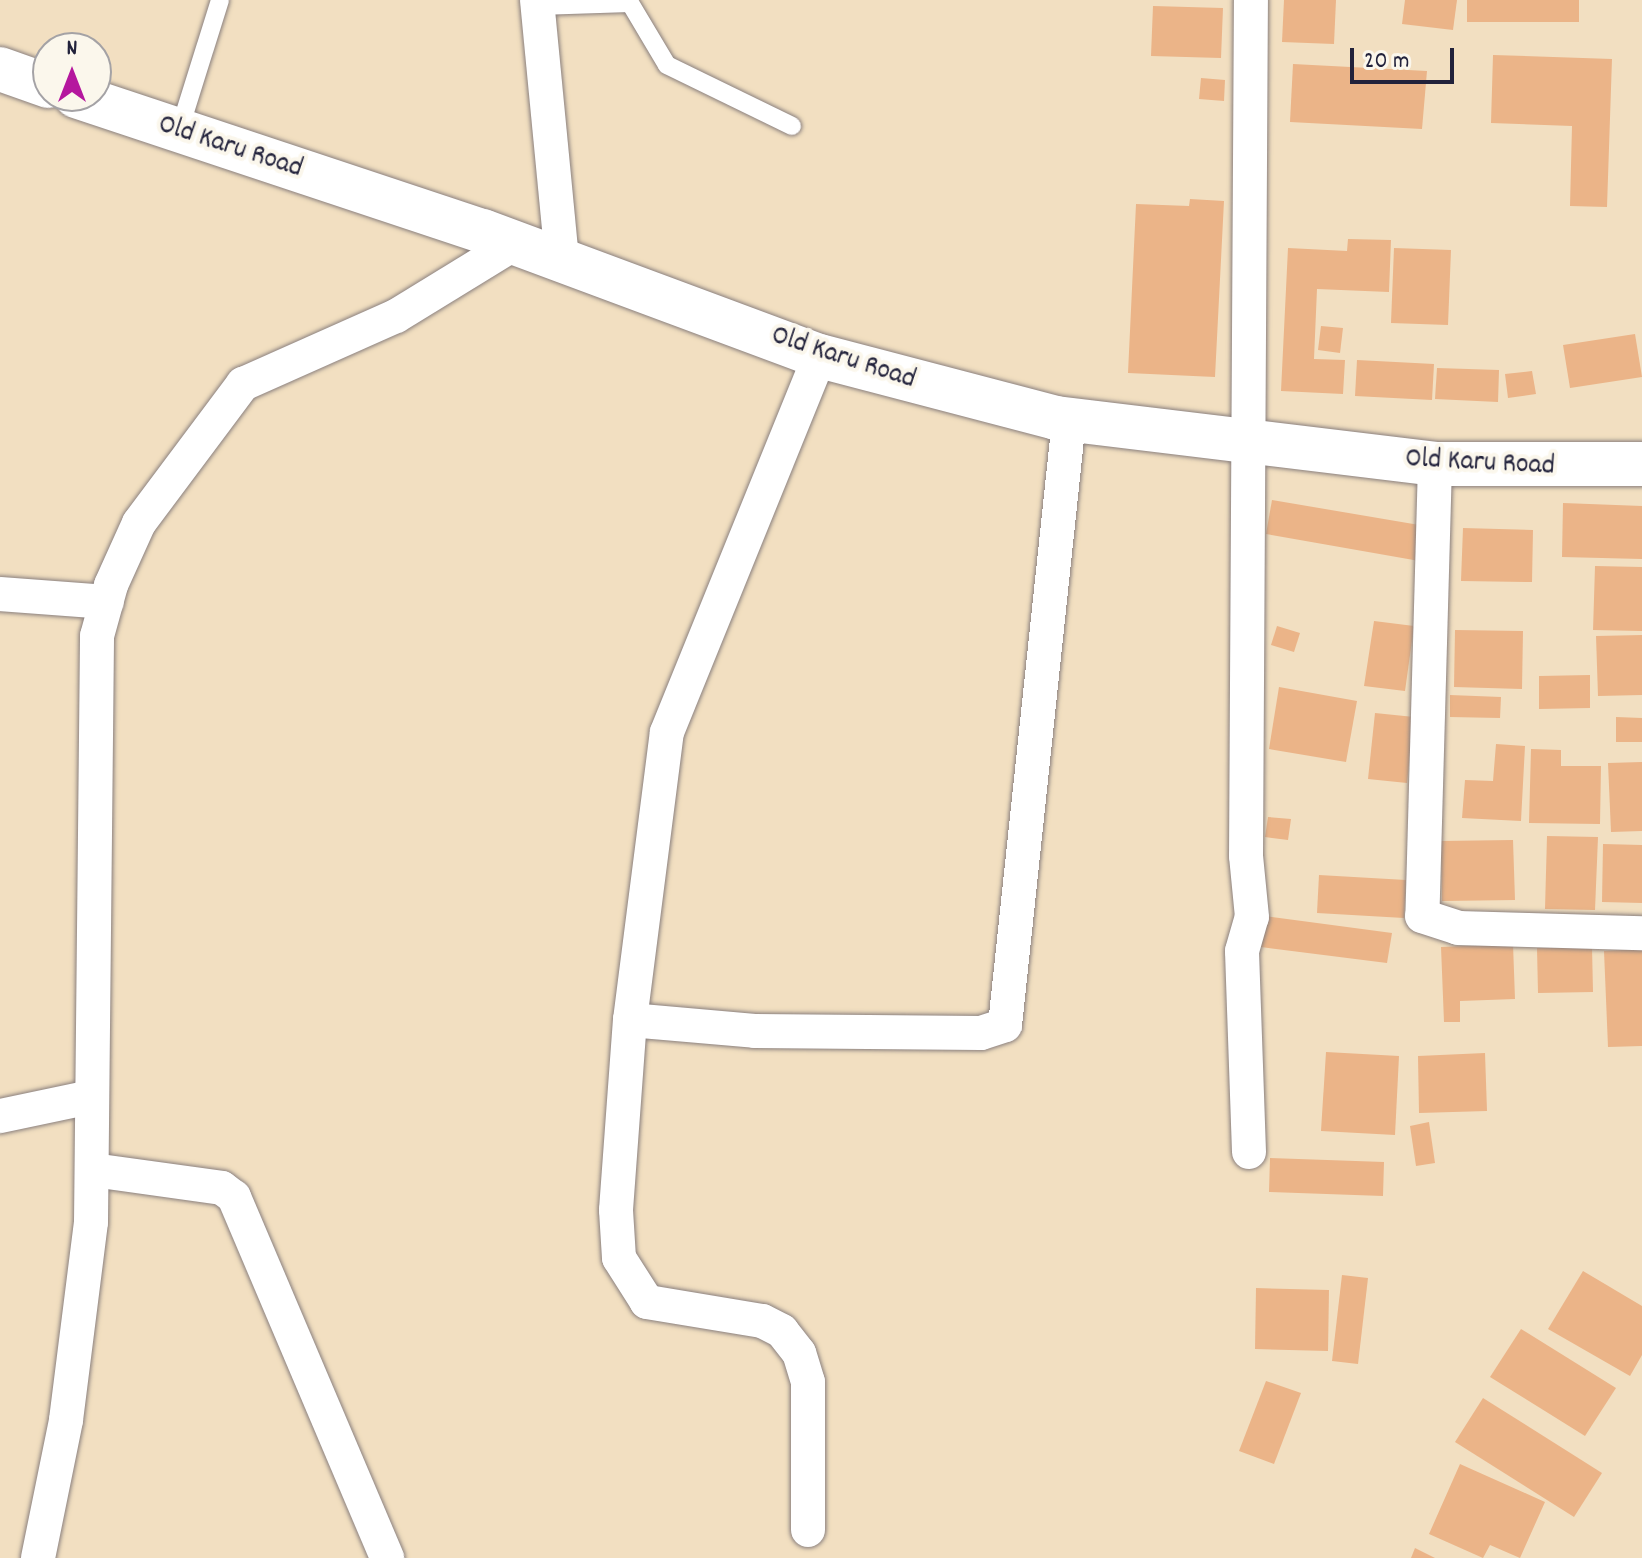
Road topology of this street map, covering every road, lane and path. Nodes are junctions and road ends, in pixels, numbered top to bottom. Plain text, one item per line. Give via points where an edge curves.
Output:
1 (220, 0) edge
2 (1251, 0) edge
3 (537, 3) edge
4 (0, 69) edge
5 (32, 80) edge
6 (112, 108) edge
7 (792, 126) dead end
8 (179, 131) junction
9 (515, 243) junction
10 (562, 260) junction
11 (820, 356) junction
12 (1069, 420) junction
13 (1248, 445) junction
14 (1435, 464) junction
15 (1642, 464) edge
16 (0, 594) edge
17 (107, 602) junction
18 (1642, 933) edge
19 (630, 1020) junction
20 (90, 1097) junction
21 (0, 1116) edge
22 (1249, 1152) dead end
23 (93, 1170) junction
24 (808, 1530) dead end
25 (38, 1558) edge
26 (387, 1558) edge

1 - 8 lane
2 - 13 street
3 - 7 lane via 630,3 667,65
3 - 10 street
4 - 5 main road
6 - 8 main road, Old Karu Road
8 - 9 main road, Old Karu Road
9 - 10 main road, Old Karu Road
9 - 17 street via 396,316 243,384 139,523
10 - 11 main road, Old Karu Road
11 - 12 main road, Old Karu Road
11 - 19 street via 667,732
12 - 13 main road, Old Karu Road
12 - 19 street via 1005,1025 981,1033 755,1031
13 - 14 main road, Old Karu Road
13 - 22 street via 1252,917 1242,951
14 - 15 main road, Old Karu Road
14 - 18 street via 1422,916 1458,928
16 - 17 street
17 - 20 street via 97,636 99,984
19 - 24 street via 619,1258 647,1302 762,1321 782,1331 799,1353 808,1382
20 - 21 street
20 - 23 street
23 - 25 street via 66,1420
23 - 26 street via 222,1188 234,1197

